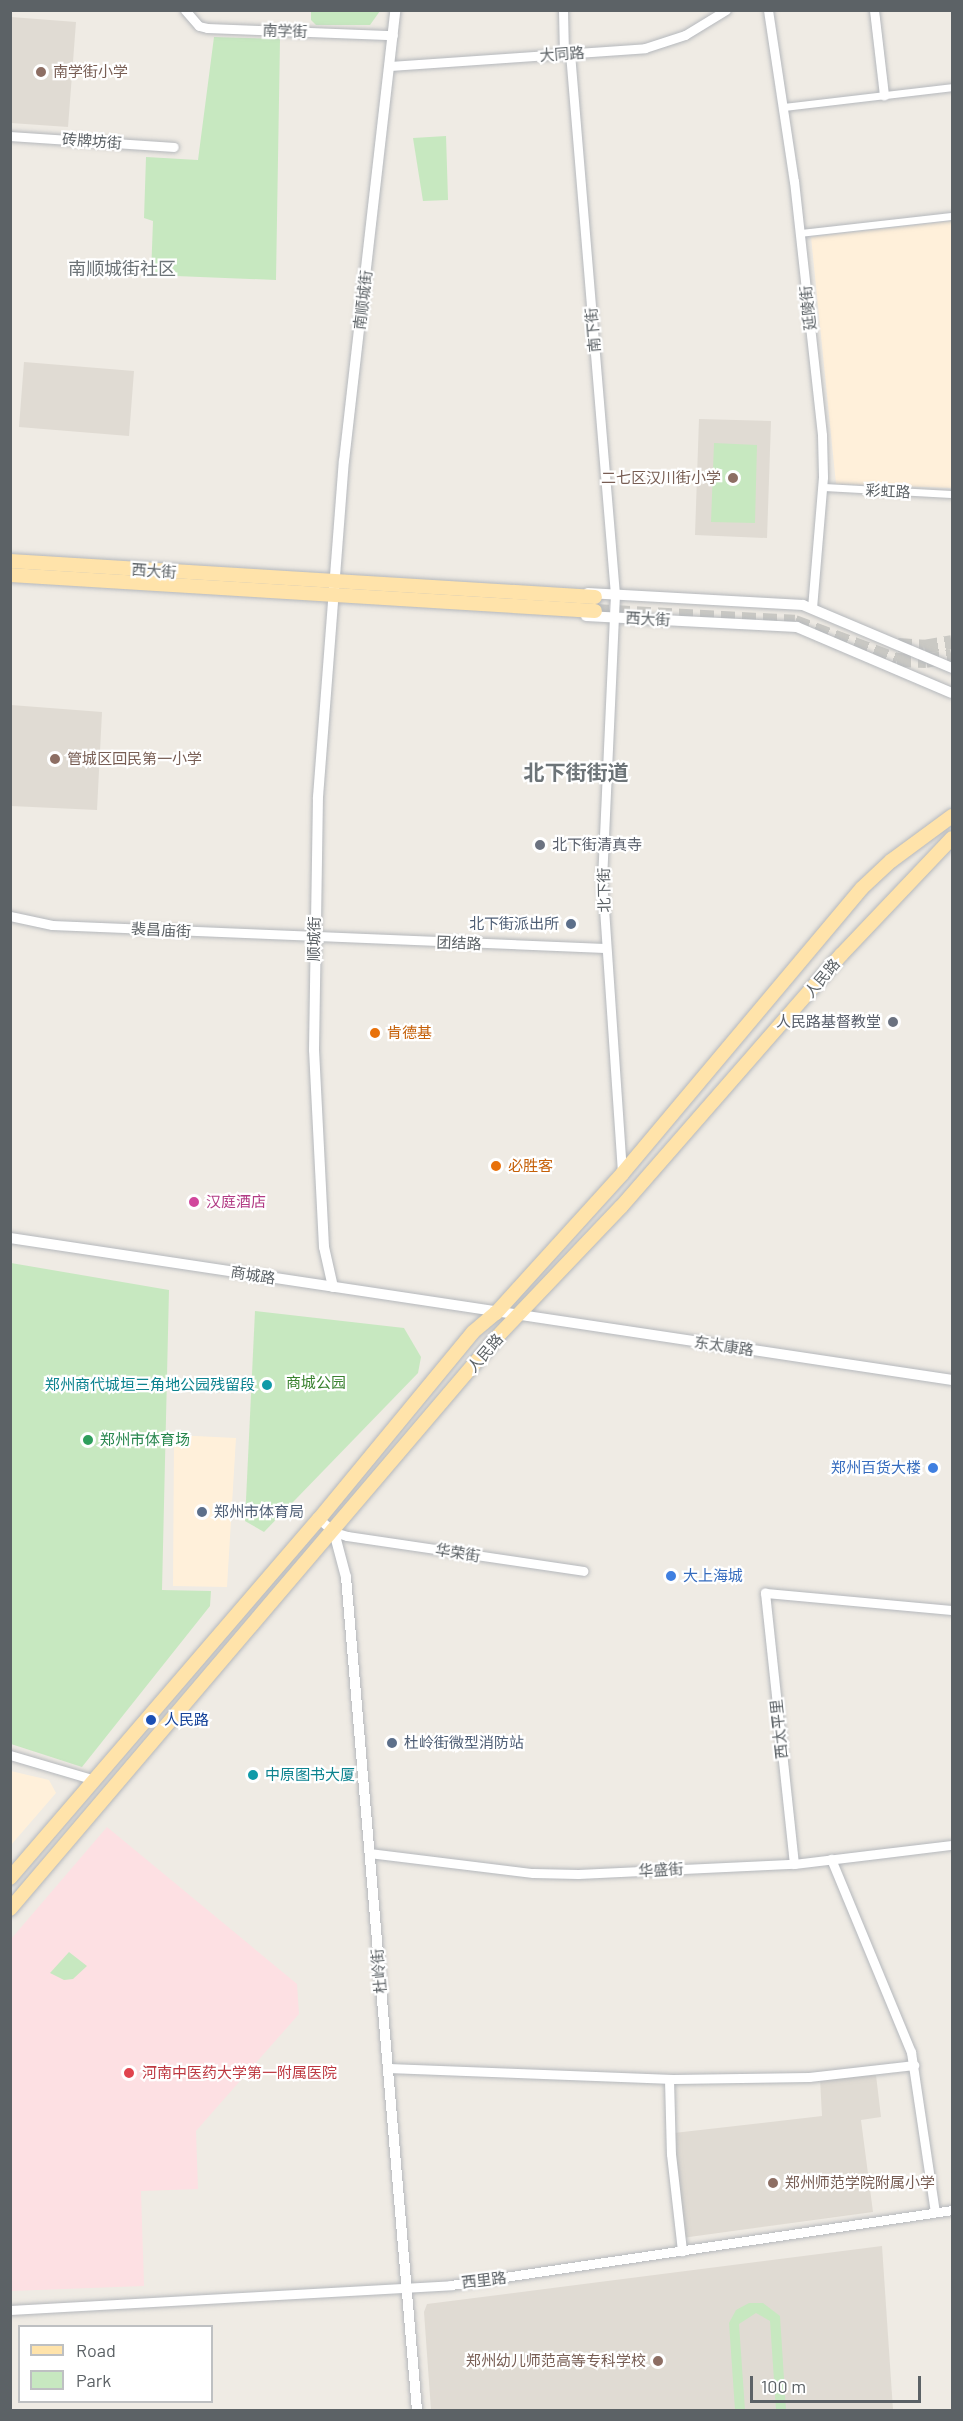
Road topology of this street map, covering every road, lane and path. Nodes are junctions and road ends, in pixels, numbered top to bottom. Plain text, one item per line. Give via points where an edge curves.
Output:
1 (185, 10) edge
2 (395, 10) edge
3 (563, 10) edge
4 (726, 10) edge
5 (768, 10) edge
6 (874, 10) edge
7 (393, 35) junction
8 (567, 54) junction
9 (390, 66) junction
10 (952, 87) edge
11 (884, 94) junction
12 (783, 106) junction
13 (10, 136) edge
14 (174, 147) dead end
15 (952, 216) edge
16 (800, 233) junction
17 (823, 487) junction
18 (952, 494) edge
19 (10, 561) edge
20 (10, 575) edge
21 (332, 590) junction
22 (615, 594) junction
23 (595, 604) tunnel mouth
24 (812, 608) junction
25 (615, 612) junction
26 (952, 668) edge
27 (952, 693) edge
28 (952, 816) edge
29 (952, 838) edge
30 (10, 916) edge
31 (313, 938) junction
32 (605, 948) junction
33 (622, 1174) junction
34 (10, 1238) edge
35 (333, 1287) junction
36 (496, 1313) junction
37 (519, 1316) junction
38 (952, 1380) edge
39 (319, 1519) junction
40 (334, 1532) junction
41 (583, 1571) dead end
42 (952, 1610) edge
43 (10, 1755) edge
44 (95, 1780) junction
45 (952, 1845) edge
46 (369, 1854) junction
47 (831, 1859) junction
48 (794, 1864) junction
49 (10, 1878) edge
50 (10, 1909) edge
51 (914, 2065) junction
52 (388, 2068) junction
53 (669, 2079) junction
54 (952, 2210) edge
55 (935, 2212) junction
56 (682, 2251) junction
57 (407, 2288) junction
58 (10, 2310) edge
59 (417, 2410) edge

1 - 7 street, 南学街 via 207,28
2 - 7 street, 南顺城街
3 - 8 street, 南下街
4 - 8 street, 大同路 via 663,43 645,48
5 - 12 street, 延陵街
6 - 11 street
7 - 9 street, 南顺城街
8 - 9 street, 大同路
8 - 22 street, 南下街
9 - 21 street, 南顺城街
10 - 11 street
11 - 12 street
12 - 16 street, 延陵街
13 - 14 street, 砖牌坊街
15 - 16 street
16 - 17 street, 延陵街 via 822,435
17 - 18 street, 彩虹路
17 - 24 street, 延陵街
19 - 21 main road, 西大街
20 - 21 main road, 西大街
21 - 22 street, 西大街 via 356,578
21 - 23 main road, 西大街
21 - 25 street, 西大街 via 356,603
21 - 31 street, 顺城街
22 - 24 street, 西大街
22 - 25 street, 南下街
24 - 26 street, 西大街
25 - 27 street, 西大街 via 797,627
25 - 32 street, 北下街 via 602,879
28 - 33 main road, 人民路 via 862,888
29 - 37 main road, 人民路 via 841,955
30 - 31 street, 裴昌庙街 via 52,925
31 - 32 street, 团结路
31 - 35 street, 顺城街 via 321,1212
32 - 33 street, 北下街
33 - 36 main road, 人民路
34 - 35 street, 商城路
35 - 36 street, 商城路
36 - 37 street, 东太康路
36 - 39 main road, 人民路 via 473,1332
37 - 38 street, 东太康路
37 - 40 main road, 人民路 via 497,1337
39 - 40 street
39 - 44 main road, 人民路
40 - 41 street, 华荣街
40 - 46 street, 杜岭街 via 346,1577
40 - 50 main road, 人民路
42 - 48 street, 西太平里 via 765,1593
43 - 44 street
44 - 49 main road, 人民路
45 - 47 street, 华盛街
46 - 48 street, 华盛街 via 567,1874
46 - 52 street, 杜岭街
47 - 48 street, 华盛街
47 - 51 street
51 - 53 street via 809,2077
51 - 55 street
52 - 53 street
52 - 57 street, 杜岭街
53 - 56 street via 670,2154
54 - 55 street, 西里路
55 - 56 street, 西里路
56 - 57 street, 西里路 via 491,2280
57 - 58 street, 西里路
57 - 59 street, 杜岭街

